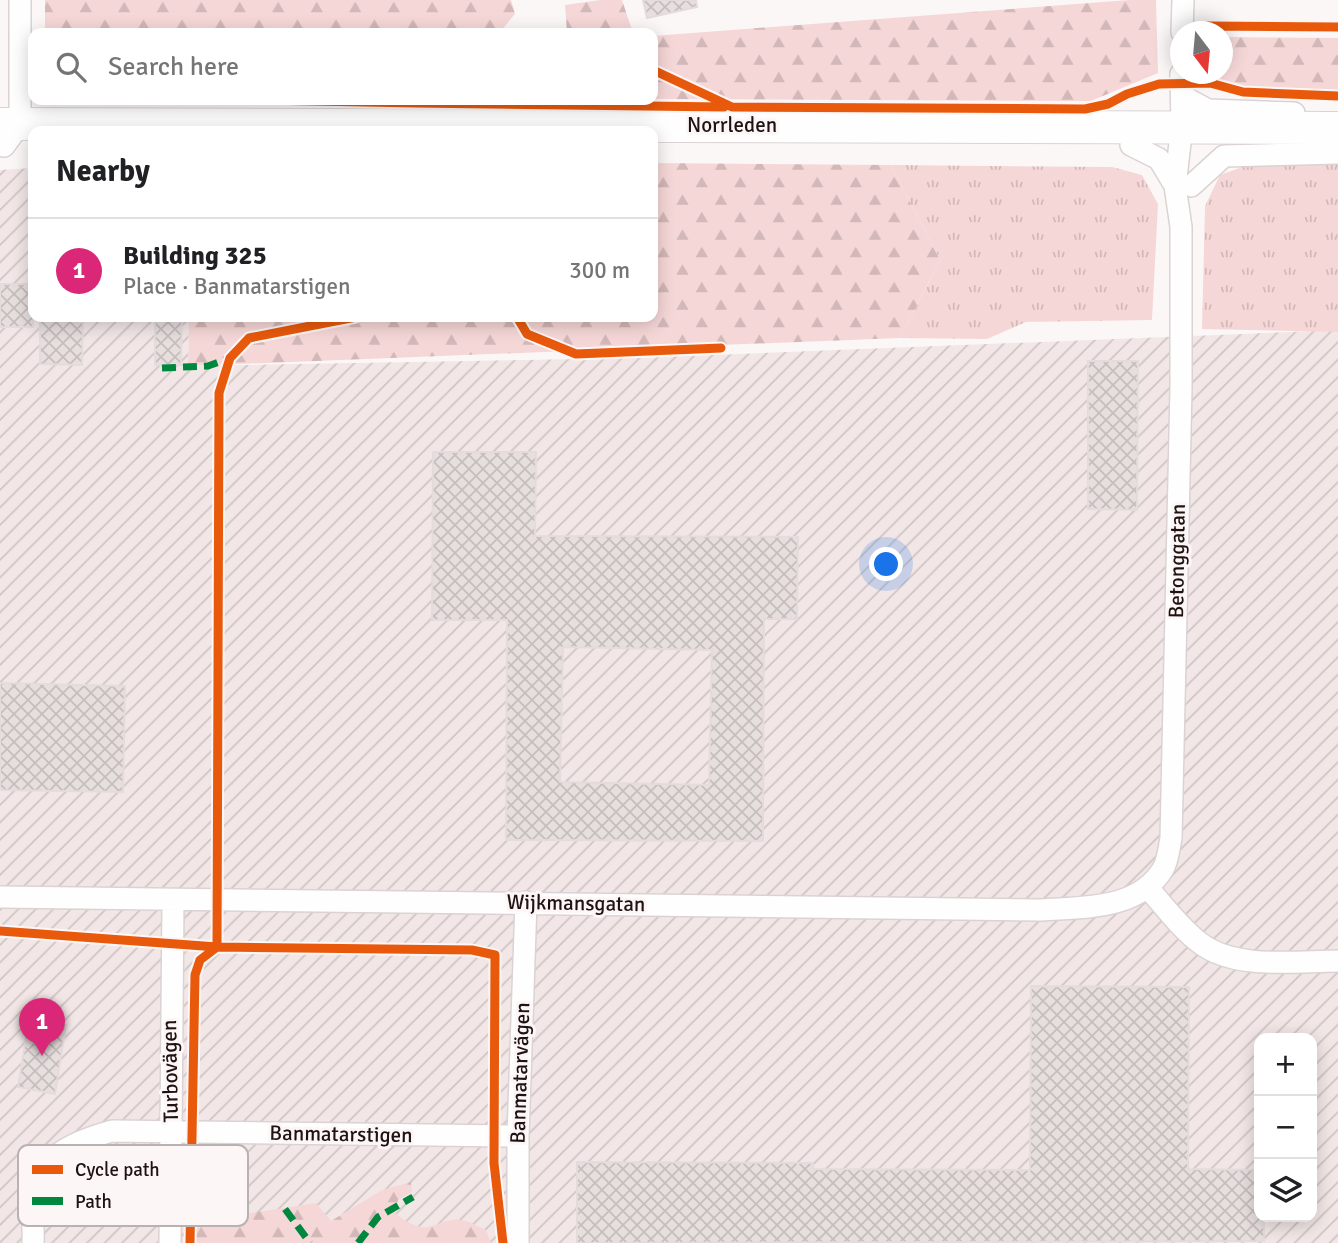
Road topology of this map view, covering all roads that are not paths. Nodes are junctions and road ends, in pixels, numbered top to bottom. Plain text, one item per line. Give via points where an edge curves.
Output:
1 (20, 0) edge
2 (1183, 0) edge
3 (1182, 21) edge
4 (1181, 84) edge
5 (1338, 114) edge
6 (1182, 128) junction
7 (1338, 128) edge
8 (658, 132) edge
9 (9, 137) edge
10 (28, 137) edge
11 (1131, 145) junction
12 (1338, 145) edge
13 (658, 146) edge
14 (1338, 153) edge
15 (1183, 186) junction
16 (1148, 888) junction
17 (0, 897) edge
18 (173, 900) junction
19 (526, 902) junction
20 (1338, 961) edge
21 (171, 1132) junction
22 (518, 1136) junction
23 (72, 1145) edge
24 (171, 1145) edge
25 (519, 1243) edge

1 - 9 street
2 - 3 street
4 - 6 street, Betonggatan
5 - 6 street via 1208,110
6 - 7 main road, Norrleden
6 - 8 main road, Norrleden
6 - 11 main road, Norrleden
6 - 12 main road, Norrleden
6 - 15 street, Betonggatan
9 - 10 main road, Norrleden
11 - 13 main road, Norrleden
11 - 15 street, Betonggatan via 1159,159
14 - 15 street via 1224,156
15 - 16 street, Betonggatan via 1171,838 1164,867
16 - 19 street, Wijkmansgatan via 1125,900 1042,910
16 - 20 street via 1193,937 1218,952 1242,960
17 - 18 street, Wijkmansgatan
18 - 19 street, Wijkmansgatan
18 - 21 street, Turbovägen
19 - 22 street, Banmatarvägen
21 - 22 street, Banmatarstigen
21 - 23 street, Banmatarstigen via 112,1131
21 - 24 street, Turbovägen
22 - 25 street, Banmatarvägen

